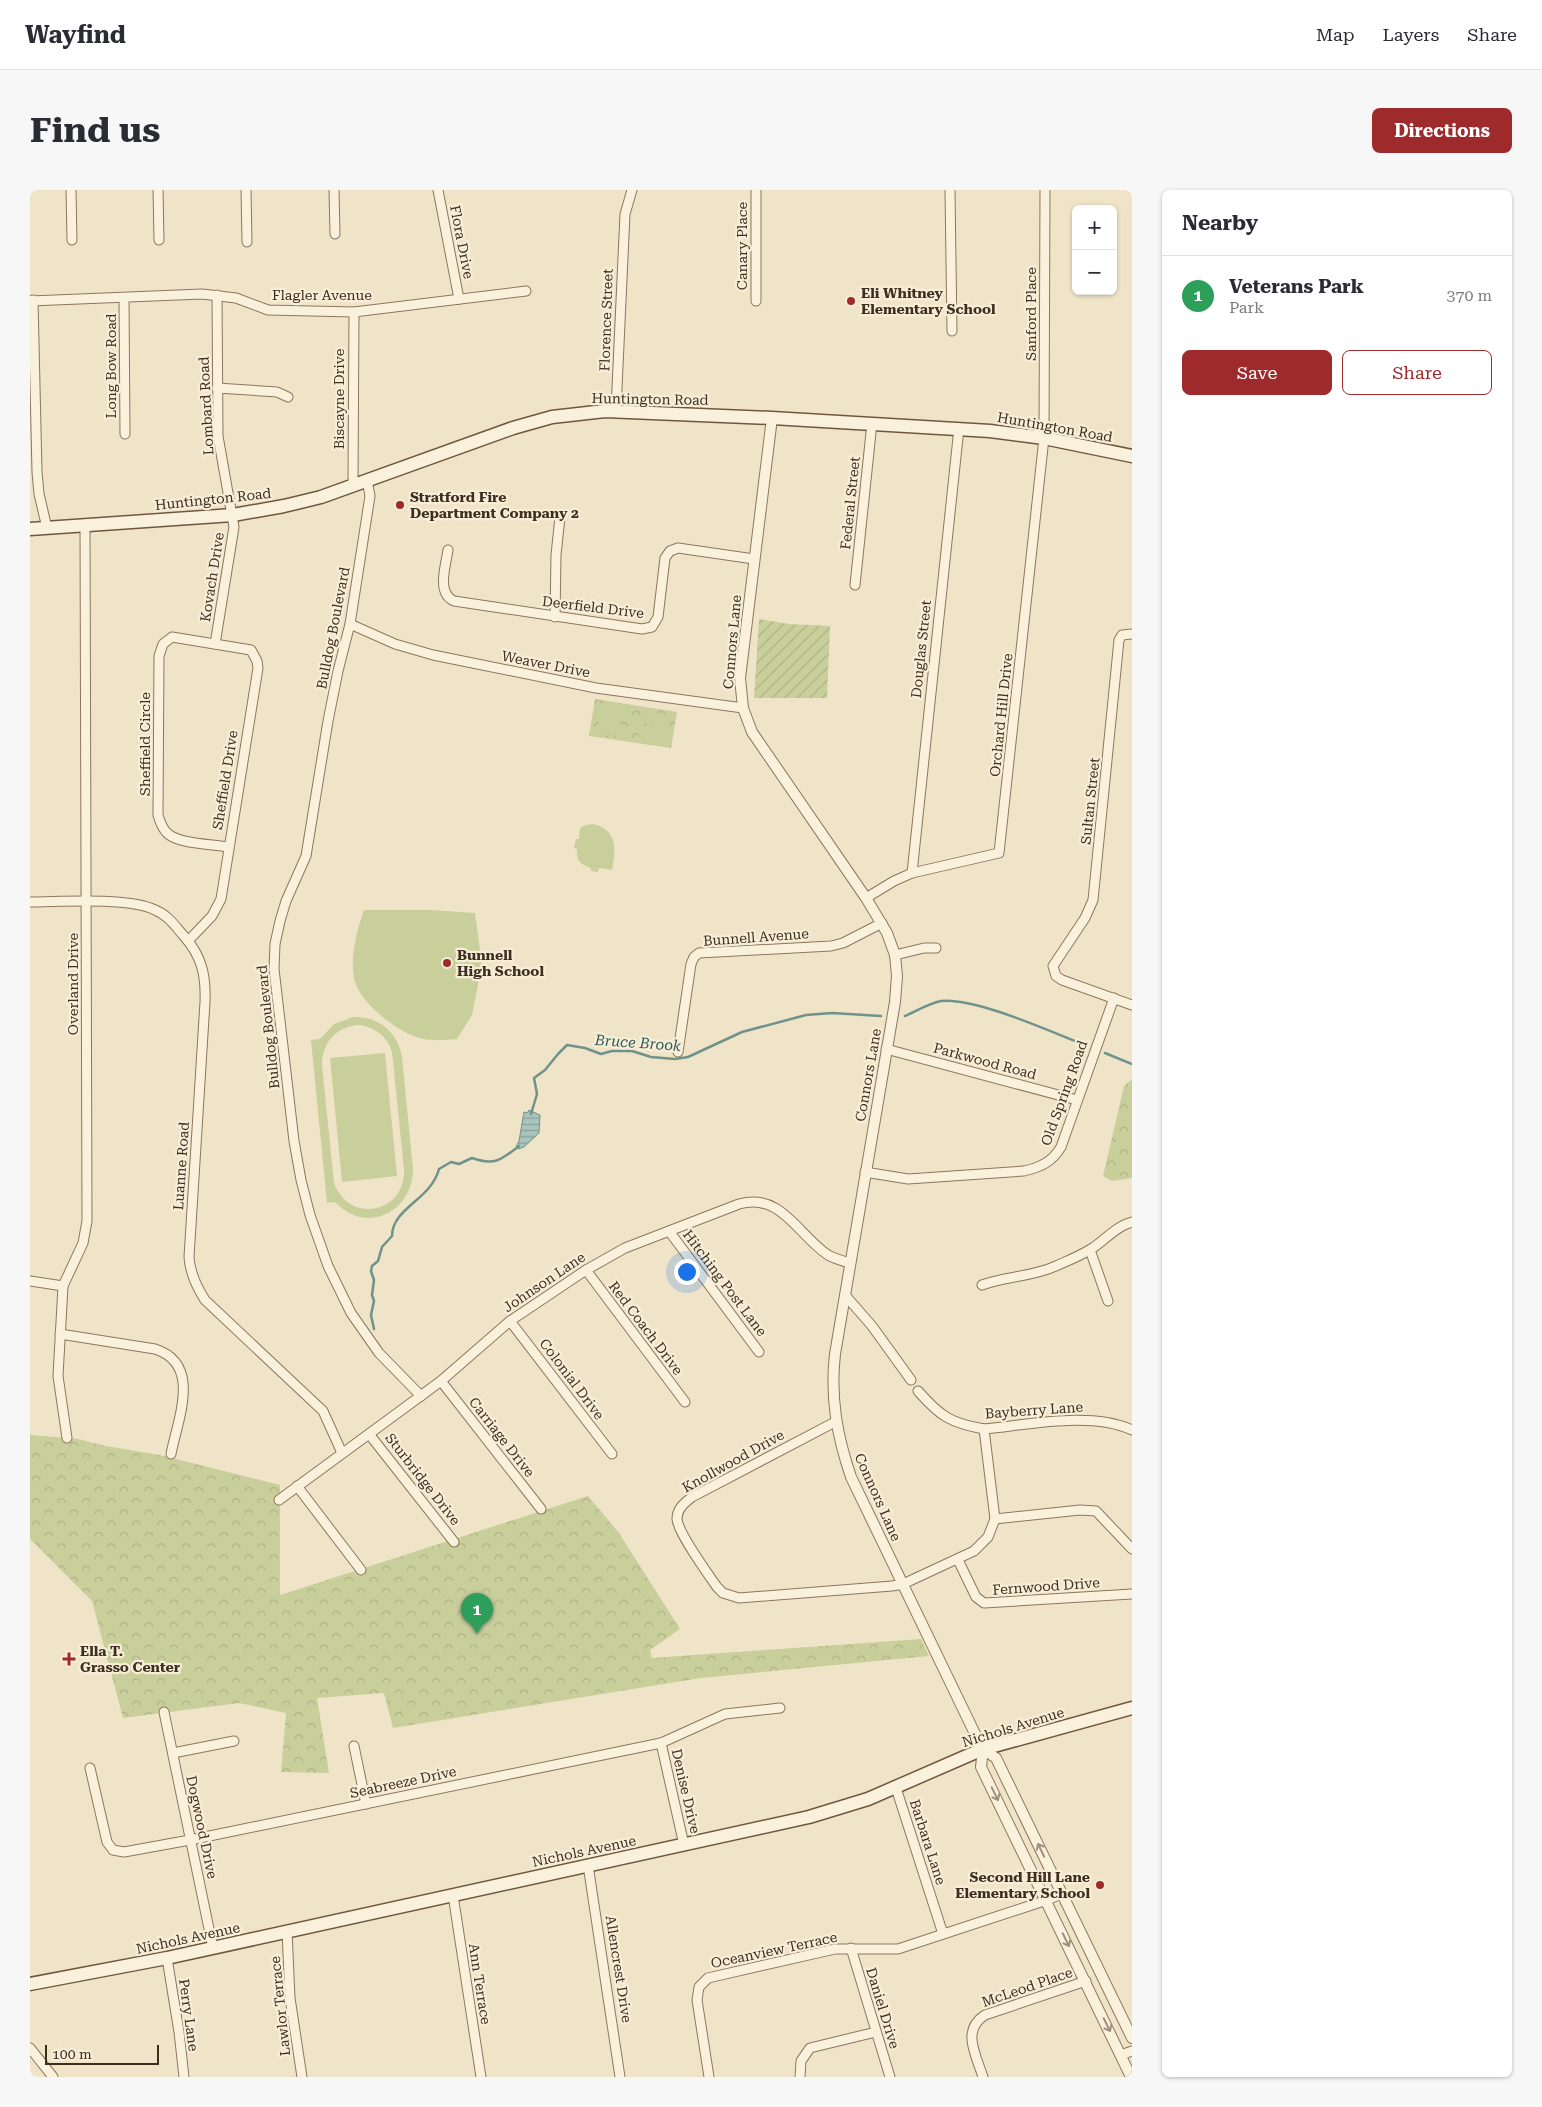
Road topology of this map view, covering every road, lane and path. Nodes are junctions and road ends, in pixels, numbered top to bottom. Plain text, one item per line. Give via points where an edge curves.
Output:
1 (71, 190) edge
2 (158, 190) edge
3 (246, 190) edge
4 (334, 190) edge
5 (438, 190) edge
6 (632, 190) edge
7 (756, 190) edge
8 (950, 190) edge
9 (1045, 190) edge
10 (335, 234) dead end
11 (72, 240) dead end
12 (160, 240) dead end
13 (247, 242) dead end
14 (526, 291) dead end
15 (217, 295) junction
16 (124, 298) junction
17 (459, 299) junction
18 (32, 301) edge
19 (756, 301) dead end
20 (354, 312) junction
21 (952, 330) dead end
22 (217, 388) junction
23 (288, 396) dead end
24 (616, 410) junction
25 (772, 418) junction
26 (872, 423) junction
27 (959, 428) junction
28 (125, 434) dead end
29 (1044, 438) junction
30 (1132, 456) edge
31 (367, 480) junction
32 (352, 486) junction
33 (233, 515) junction
34 (560, 517) dead end
35 (85, 526) junction
36 (47, 528) junction
37 (30, 529) edge
38 (448, 550) dead end
39 (754, 559) junction
40 (854, 585) dead end
41 (555, 617) junction
42 (350, 624) junction
43 (1132, 634) edge
44 (215, 644) junction
45 (743, 708) junction
46 (228, 847) junction
47 (912, 873) junction
48 (866, 898) junction
49 (30, 902) edge
50 (87, 902) junction
51 (882, 923) junction
52 (188, 941) junction
53 (936, 948) dead end
54 (895, 955) junction
55 (1114, 998) junction
56 (1132, 1005) edge
57 (886, 1049) junction
58 (678, 1052) dead end
59 (1077, 1100) junction
60 (865, 1172) junction
61 (1132, 1222) edge
62 (669, 1231) junction
63 (1090, 1250) junction
64 (850, 1263) junction
65 (586, 1270) junction
66 (30, 1281) edge
67 (982, 1285) dead end
68 (63, 1286) junction
69 (845, 1295) junction
70 (1108, 1301) dead end
71 (510, 1321) junction
72 (60, 1334) junction
73 (759, 1352) dead end
74 (911, 1380) dead end
75 (441, 1381) junction
76 (918, 1391) dead end
77 (421, 1396) junction
78 (684, 1402) dead end
79 (836, 1422) junction
80 (984, 1428) junction
81 (1132, 1430) edge
82 (369, 1434) junction
83 (67, 1438) dead end
84 (342, 1453) junction
85 (171, 1454) dead end
86 (612, 1454) dead end
87 (298, 1486) junction
88 (279, 1500) dead end
89 (541, 1509) dead end
90 (995, 1519) junction
91 (454, 1542) dead end
92 (1132, 1549) edge
93 (958, 1560) junction
94 (361, 1570) dead end
95 (903, 1584) junction
96 (1132, 1594) edge
97 (780, 1708) dead end
98 (1132, 1708) edge
99 (164, 1712) dead end
100 (234, 1741) dead end
101 (661, 1743) junction
102 (354, 1746) dead end
103 (983, 1749) junction
104 (172, 1753) junction
105 (90, 1768) dead end
106 (896, 1788) junction
107 (366, 1804) junction
108 (1029, 1824) junction
109 (1013, 1831) junction
110 (190, 1840) junction
111 (684, 1845) junction
112 (588, 1865) junction
113 (1061, 1894) junction
114 (453, 1895) junction
115 (1047, 1900) junction
116 (287, 1932) junction
117 (943, 1934) junction
118 (213, 1948) junction
119 (851, 1948) junction
120 (167, 1958) junction
121 (1100, 1973) junction
122 (1086, 1982) junction
123 (30, 1984) edge
124 (876, 2032) junction
125 (1132, 2038) edge
126 (30, 2048) edge
127 (1132, 2051) edge
128 (1121, 2055) junction
129 (53, 2077) edge
130 (184, 2077) edge
131 (302, 2077) edge
132 (481, 2077) edge
133 (620, 2077) edge
134 (709, 2077) edge
135 (800, 2077) edge
136 (890, 2077) edge
137 (983, 2077) edge
138 (1131, 2077) edge

1 - 11 street
2 - 12 street
3 - 13 street
4 - 10 street
5 - 17 street, Flora Drive
6 - 24 street, Florence Street via 625,214
7 - 19 street, Canary Place
8 - 21 street
9 - 29 street, Sanford Place
14 - 17 street, Flagler Avenue
15 - 16 street, Flagler Avenue
15 - 20 street, Flagler Avenue via 268,310
15 - 22 street, Lombard Road
16 - 18 street, Flagler Avenue
16 - 28 street, Long Bow Road
17 - 20 street, Flagler Avenue
18 - 36 street via 37,472
20 - 32 street, Biscayne Drive
22 - 23 street via 277,392
22 - 33 street, Lombard Road via 218,436
24 - 25 main road, Huntington Road
24 - 31 main road, Huntington Road via 532,422
25 - 26 main road, Huntington Road
25 - 39 street, Connors Lane
26 - 27 main road, Huntington Road
26 - 40 street, Federal Street
27 - 29 main road, Huntington Road
27 - 47 street, Douglas Street
29 - 30 main road, Huntington Road
29 - 47 street, Orchard Hill Drive via 1000,853
31 - 32 main road, Huntington Road
31 - 42 street, Bulldog Boulevard via 370,496
32 - 33 main road, Huntington Road via 284,506
33 - 35 main road, Huntington Road
33 - 44 street, Kovach Drive via 234,527
34 - 41 street
35 - 36 main road, Huntington Road
35 - 50 street, Overland Drive
36 - 37 main road, Huntington Road
38 - 41 street, Deerfield Drive via 444,589 450,600
39 - 41 street, Deerfield Drive via 678,548 670,551 665,558 658,617 649,629
39 - 45 street, Connors Lane via 740,678
42 - 45 street, Weaver Drive via 395,644 432,655 596,688
42 - 77 street, Bulldog Boulevard via 330,713 306,856 280,921 274,969 294,1141 310,1215 328,1266 351,1313 379,1353
43 - 55 street, Sultan Street via 1122,634 1119,640 1093,900 1056,961 1054,971 1062,980
44 - 46 street, Sheffield Drive via 251,650 258,668
44 - 46 street, Sheffield Circle via 172,637 161,647 158,815 162,827 176,838
45 - 48 street, Connors Lane via 752,732 767,756
46 - 52 street, Sheffield Drive via 217,908
47 - 48 street, Orchard Hill Drive
48 - 51 street, Connors Lane
49 - 50 street, Luanne Road
50 - 52 street, Luanne Road via 134,904 156,910 168,917
50 - 68 street, Overland Drive via 87,1232
51 - 54 street, Connors Lane
51 - 58 street, Bunnell Avenue via 831,946 700,953 692,964
52 - 84 street, Luanne Road via 200,959 206,982 189,1269 205,1300 323,1411
53 - 54 street
54 - 57 street, Connors Lane via 896,987
55 - 56 street
55 - 59 street, Old Spring Road
57 - 59 street, Parkwood Road
57 - 60 street, Connors Lane
59 - 60 street, Old Spring Road via 1061,1147 1042,1166 1024,1171 908,1179
60 - 64 street, Connors Lane
61 - 63 street
62 - 64 street, Johnson Lane via 739,1204 762,1202 784,1214 827,1254
62 - 65 street, Johnson Lane via 625,1248
62 - 73 street, Hitching Post Lane
63 - 67 street via 1027,1276
63 - 70 street
64 - 69 street, Connors Lane
65 - 71 street, Johnson Lane
65 - 78 street, Red Coach Drive
66 - 68 street
68 - 72 street, Overland Drive
69 - 74 street
69 - 79 street, Connors Lane via 834,1364
71 - 75 street, Johnson Lane
71 - 86 street, Colonial Drive
72 - 83 street, Overland Drive via 58,1376
72 - 85 street via 155,1349 174,1358 180,1367 184,1391
75 - 77 street, Johnson Lane
75 - 89 street, Carriage Drive
76 - 80 street, Bayberry Lane via 944,1417
77 - 82 street, Johnson Lane
79 - 95 street, Connors Lane via 851,1477
79 - 95 street, Knollwood Drive via 692,1498 682,1505 678,1513 679,1528 716,1587 739,1598
80 - 81 street, Bayberry Lane via 1096,1420
80 - 90 street
82 - 84 street, Johnson Lane
82 - 91 street, Sturbridge Drive
84 - 87 street, Johnson Lane
87 - 88 street, Johnson Lane
87 - 94 street
90 - 92 street via 1096,1511
90 - 93 street, Knollwood Drive via 983,1544
93 - 95 street, Knollwood Drive
93 - 96 street, Fernwood Drive via 976,1597 984,1603
95 - 103 street, Connors Lane
97 - 101 street, Seabreeze Drive via 725,1714
98 - 103 main road, Nichols Avenue
99 - 104 street, Dogwood Drive
100 - 104 street
101 - 107 street, Seabreeze Drive
101 - 111 street, Denise Drive
102 - 107 street
103 - 106 main road, Nichols Avenue
103 - 108 street via 996,1758
103 -> 109 street via 981,1767
104 - 110 street, Dogwood Drive
105 - 110 street, Seabreeze Drive via 107,1842 113,1850 124,1852
106 - 111 main road, Nichols Avenue via 810,1817
106 - 117 street, Barbara Lane
107 - 110 street, Seabreeze Drive
108 - 109 street
113 -> 108 street
109 - 115 street
110 - 118 street, Dogwood Drive
111 - 112 main road, Nichols Avenue
112 - 114 main road, Nichols Avenue
112 - 133 street, Allencrest Drive
113 - 115 street, Oceanview Terrace
113 - 121 street
114 - 116 main road, Nichols Avenue
114 - 132 street, Ann Terrace
115 - 117 street, Oceanview Terrace
115 -> 122 street
116 - 118 main road, Nichols Avenue
116 - 131 street, Lawlor Terrace via 290,1998
117 - 119 street, Oceanview Terrace via 898,1949
118 - 120 main road, Nichols Avenue
119 - 124 street, Daniel Drive
119 - 134 street, Oceanview Terrace via 716,1975 704,1981 697,2000
120 - 123 main road, Nichols Avenue
120 - 130 street, Perry Lane
121 - 122 street
121 - 125 street
122 -> 128 street
122 - 137 street, McLeod Place via 976,2020 971,2038
124 - 135 street via 810,2048 801,2061
124 - 136 street, Daniel Drive
126 - 129 street
127 - 128 street
128 - 138 street

